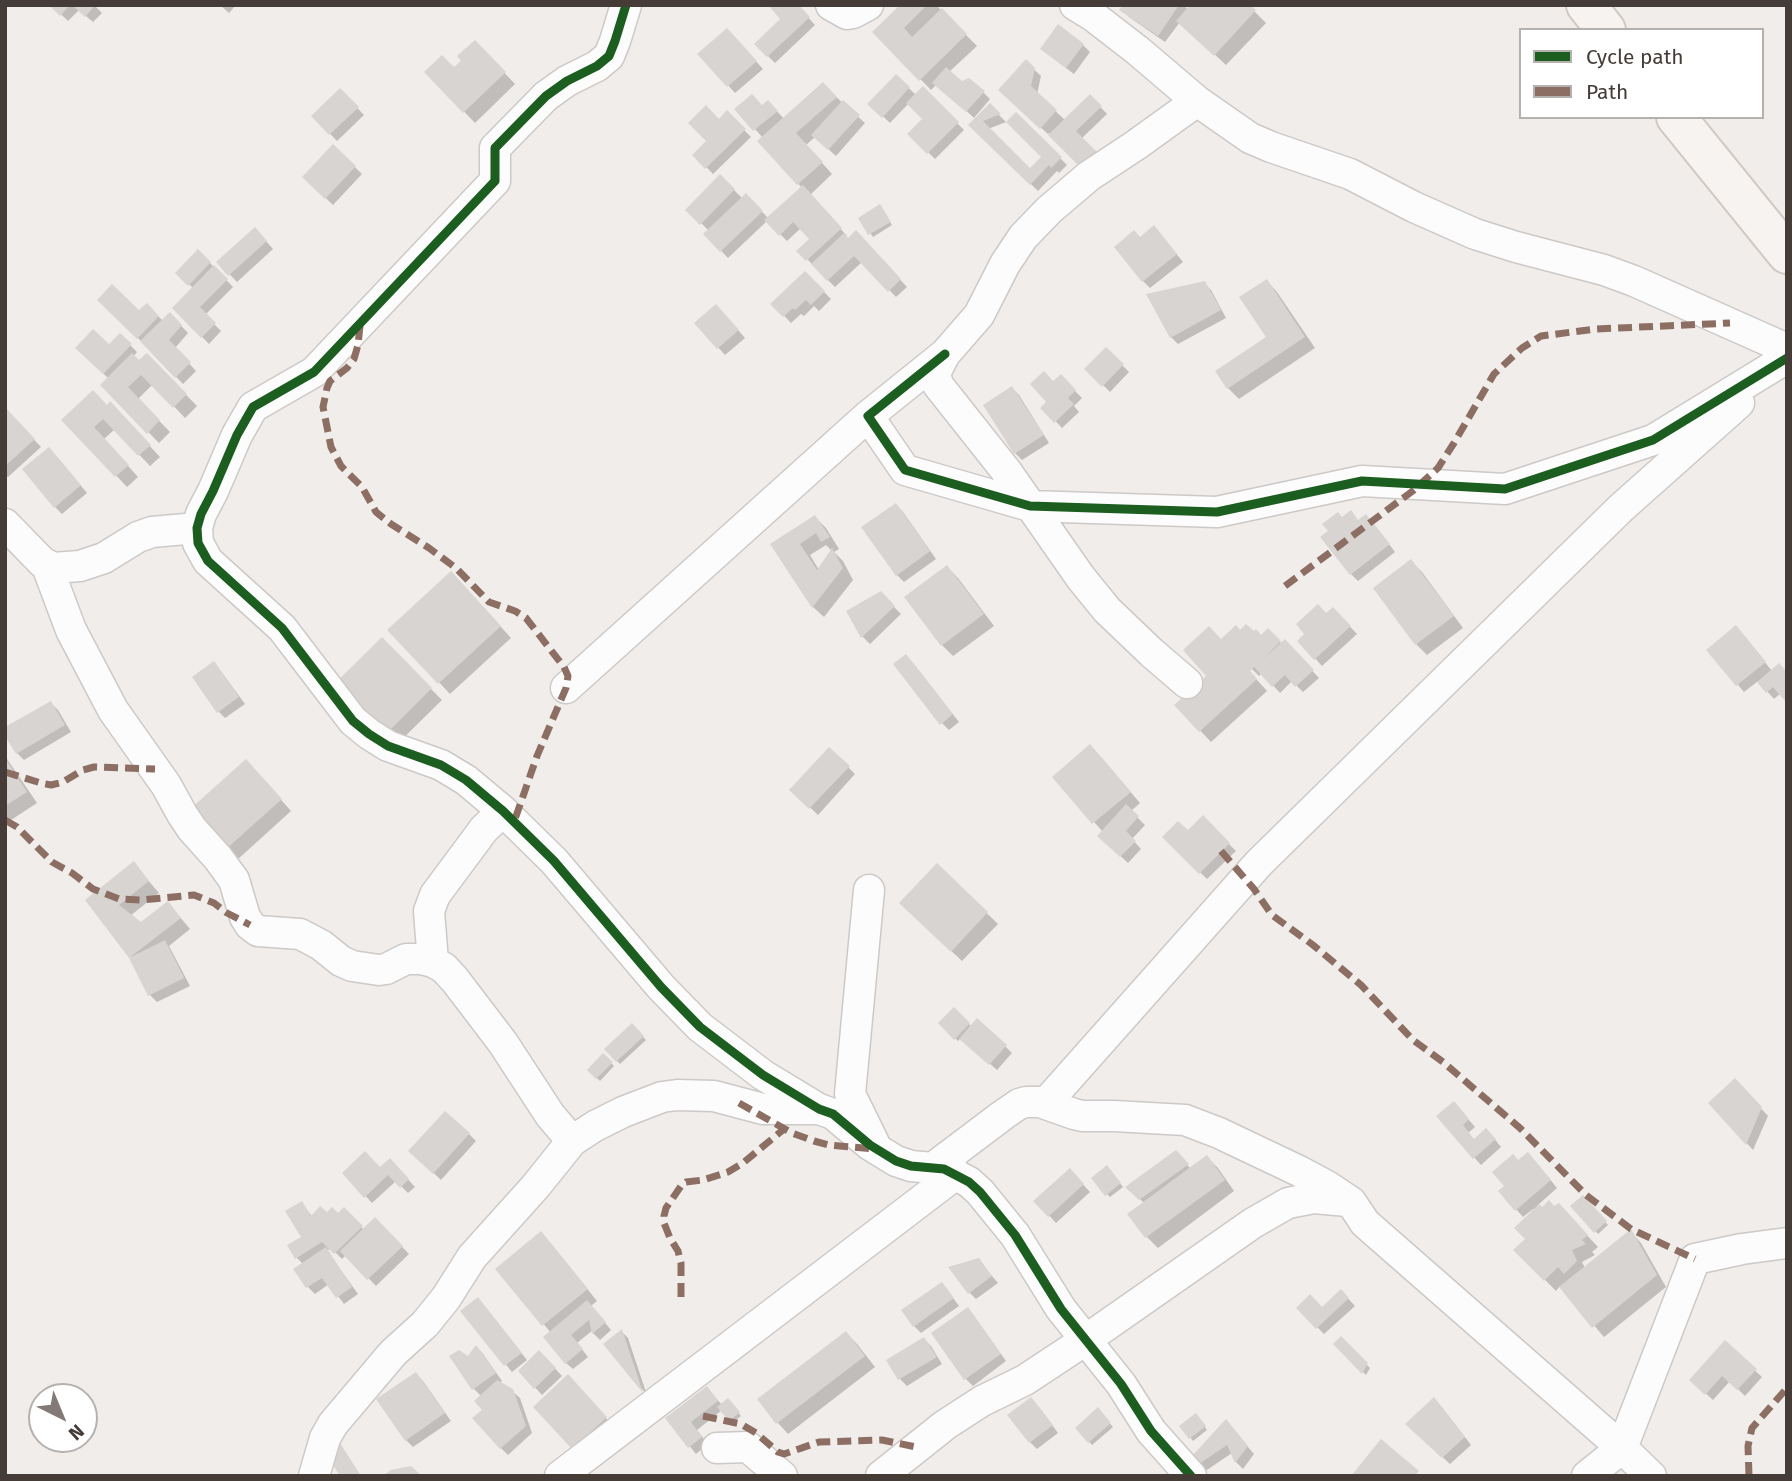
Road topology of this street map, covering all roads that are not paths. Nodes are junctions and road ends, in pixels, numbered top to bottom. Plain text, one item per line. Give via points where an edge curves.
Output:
1 (625, 5) edge
2 (831, 5) edge
3 (868, 5) edge
4 (1075, 5) edge
5 (1586, 5) edge
6 (1604, 28) edge
7 (1197, 101) junction
8 (1678, 119) edge
9 (1787, 254) edge
10 (1787, 349) edge
11 (945, 354) junction
12 (1787, 360) edge
13 (868, 416) junction
14 (1031, 506) junction
15 (5, 524) edge
16 (197, 528) junction
17 (47, 566) junction
18 (1186, 683) dead end
19 (566, 688) dead end
20 (503, 811) junction
21 (869, 890) dead end
22 (433, 962) junction
23 (1046, 1103) junction
24 (819, 1109) junction
25 (572, 1141) junction
26 (877, 1150) junction
27 (945, 1171) junction
28 (1351, 1202) junction
29 (1787, 1243) edge
30 (1087, 1339) junction
31 (717, 1448) dead end
32 (1622, 1448) junction
33 (883, 1475) edge
34 (314, 1476) edge
35 (560, 1476) edge
36 (782, 1476) edge
37 (1191, 1476) edge
38 (1587, 1476) edge
39 (1651, 1476) edge

1 - 16 street via 609,56 546,96 495,148 495,181 314,372 253,407
2 - 3 street via 847,14
4 - 7 street
5 - 6 main road
7 - 10 street via 1250,138 1350,174 1475,234 1634,281
7 - 11 street via 1089,176 1049,210 1023,237 979,315
8 - 9 main road
11 - 13 street
11 - 14 street via 935,373 938,385
12 - 14 street via 1653,440 1505,489 1362,481 1217,512
12 - 23 street via 1621,508 1259,863
13 - 14 street via 905,470
13 - 19 street
14 - 18 street via 1107,610
15 - 17 street
16 - 17 street via 152,532 80,566
16 - 20 street via 198,543 208,561 282,628 353,721 388,746 466,780
17 - 22 street via 71,629 113,710 182,814 234,880 252,927 300,934 352,966 379,970 406,959
20 - 22 street via 435,895 429,911
20 - 24 street via 554,861 700,1027 763,1076
21 - 26 street via 850,1094
22 - 25 street via 444,968 481,1013
23 - 27 street via 1019,1104 978,1133
23 - 28 street via 1082,1116 1173,1118 1199,1124 1299,1171
24 - 25 street via 763,1109 714,1096 677,1095 622,1112
24 - 26 street via 833,1114
25 - 34 street via 472,1257 421,1329 393,1353 338,1418
26 - 27 street via 904,1165
27 - 30 street via 980,1192 1004,1219 1061,1309
27 - 35 street
28 - 30 street via 1314,1198 1287,1203
28 - 32 street via 1365,1223
29 - 32 street via 1695,1259
30 - 33 street via 945,1425
30 - 37 street via 1151,1431
31 - 36 street via 748,1447
32 - 38 street
32 - 39 street

